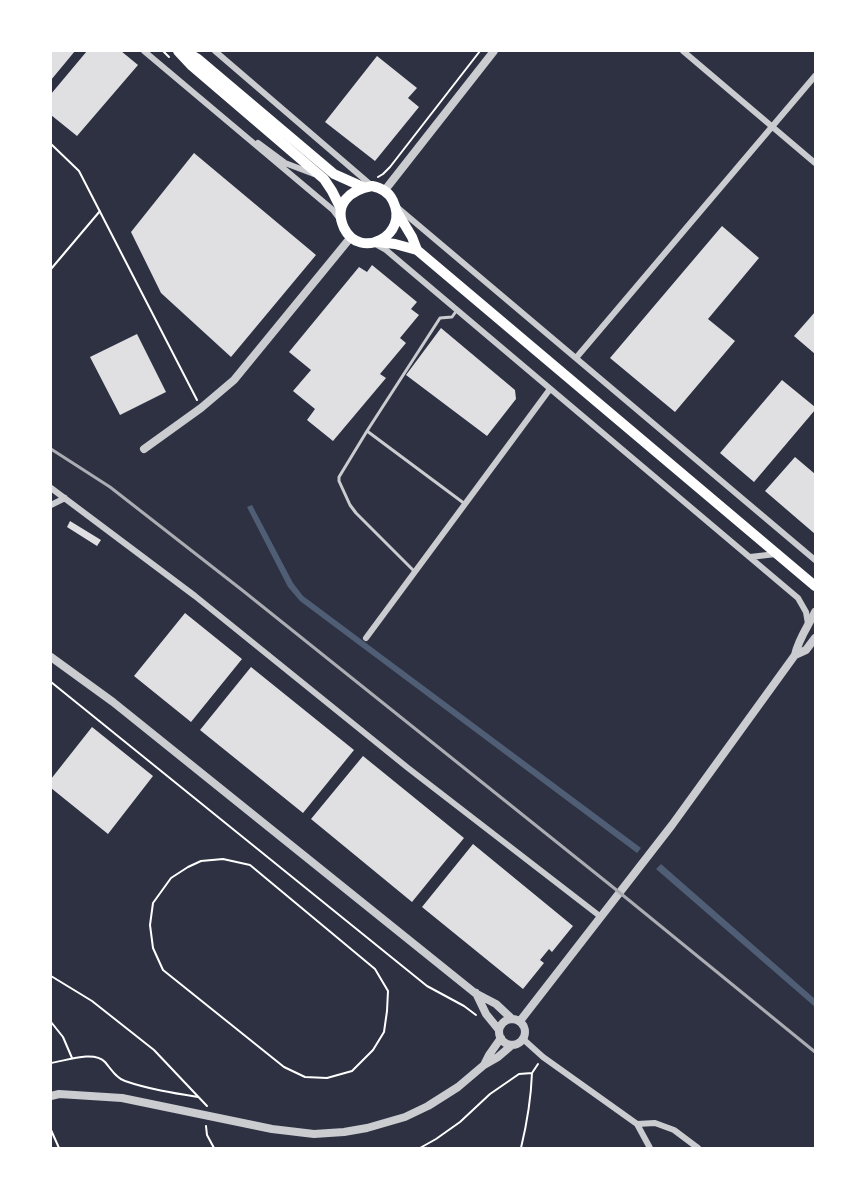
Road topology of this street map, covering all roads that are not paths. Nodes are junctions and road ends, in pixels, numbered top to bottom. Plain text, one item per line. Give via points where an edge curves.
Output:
1 (144, 51) edge
2 (178, 51) edge
3 (185, 51) edge
4 (215, 51) edge
5 (494, 51) edge
6 (683, 51) edge
7 (815, 76) edge
8 (771, 127) junction
9 (247, 137) junction
10 (815, 164) edge
11 (324, 179) junction
12 (366, 184) junction
13 (385, 190) junction
14 (396, 209) junction
15 (341, 210) junction
16 (342, 221) junction
17 (351, 237) junction
18 (374, 242) junction
19 (417, 249) junction
20 (457, 310) junction
21 (576, 358) junction
22 (550, 389) junction
23 (367, 431) junction
24 (144, 449) dead end
25 (51, 488) edge
26 (65, 498) junction
27 (465, 504) junction
28 (51, 505) edge
29 (777, 554) junction
30 (750, 558) junction
31 (815, 560) edge
32 (415, 572) junction
33 (815, 586) edge
34 (815, 612) edge
35 (808, 626) junction
36 (366, 638) dead end
37 (815, 638) edge
38 (795, 655) junction
39 (51, 657) edge
40 (601, 917) junction
41 (476, 993) junction
42 (516, 1020) junction
43 (500, 1034) junction
44 (523, 1039) junction
45 (512, 1045) junction
46 (484, 1065) junction
47 (51, 1096) edge
48 (637, 1124) junction
49 (650, 1148) edge
50 (698, 1148) edge

1 - 9 street
2 - 11 main road
3 - 12 main road via 334,174
4 - 12 street
5 - 13 street
6 - 8 street
7 - 8 street
8 - 10 street
8 - 21 street
9 - 11 street via 285,163
9 - 16 street
11 - 15 main road
12 - 13 main road
12 - 15 main road via 351,193
13 - 14 main road
14 - 18 main road via 394,228
14 - 19 main road
14 - 21 street
15 - 16 main road
16 - 17 main road
17 - 18 main road
17 - 24 street via 234,380
18 - 19 main road
18 - 20 street
19 - 29 main road
20 - 22 street
20 - 23 lane via 452,317 440,318
21 - 31 street
22 - 27 street
22 - 30 street
23 - 27 lane
23 - 32 lane via 339,481 356,513
25 - 26 street
26 - 28 street
26 - 40 street
27 - 32 street
29 - 30 street
29 - 33 main road
30 - 35 street via 798,598
32 - 36 street
34 - 35 street
35 - 38 street via 797,643
37 - 38 street via 806,650
38 - 40 street
39 - 41 street via 113,702
40 - 42 street
41 - 42 street
41 - 43 street
42 - 43 street via 504,1022
42 - 44 street via 525,1030
43 - 45 street via 505,1043
43 - 46 street
44 - 45 street
44 - 48 street
45 - 46 street
46 - 47 street via 458,1088 405,1117 334,1133 272,1129 122,1098
48 - 49 street
48 - 50 street via 655,1123 674,1130

